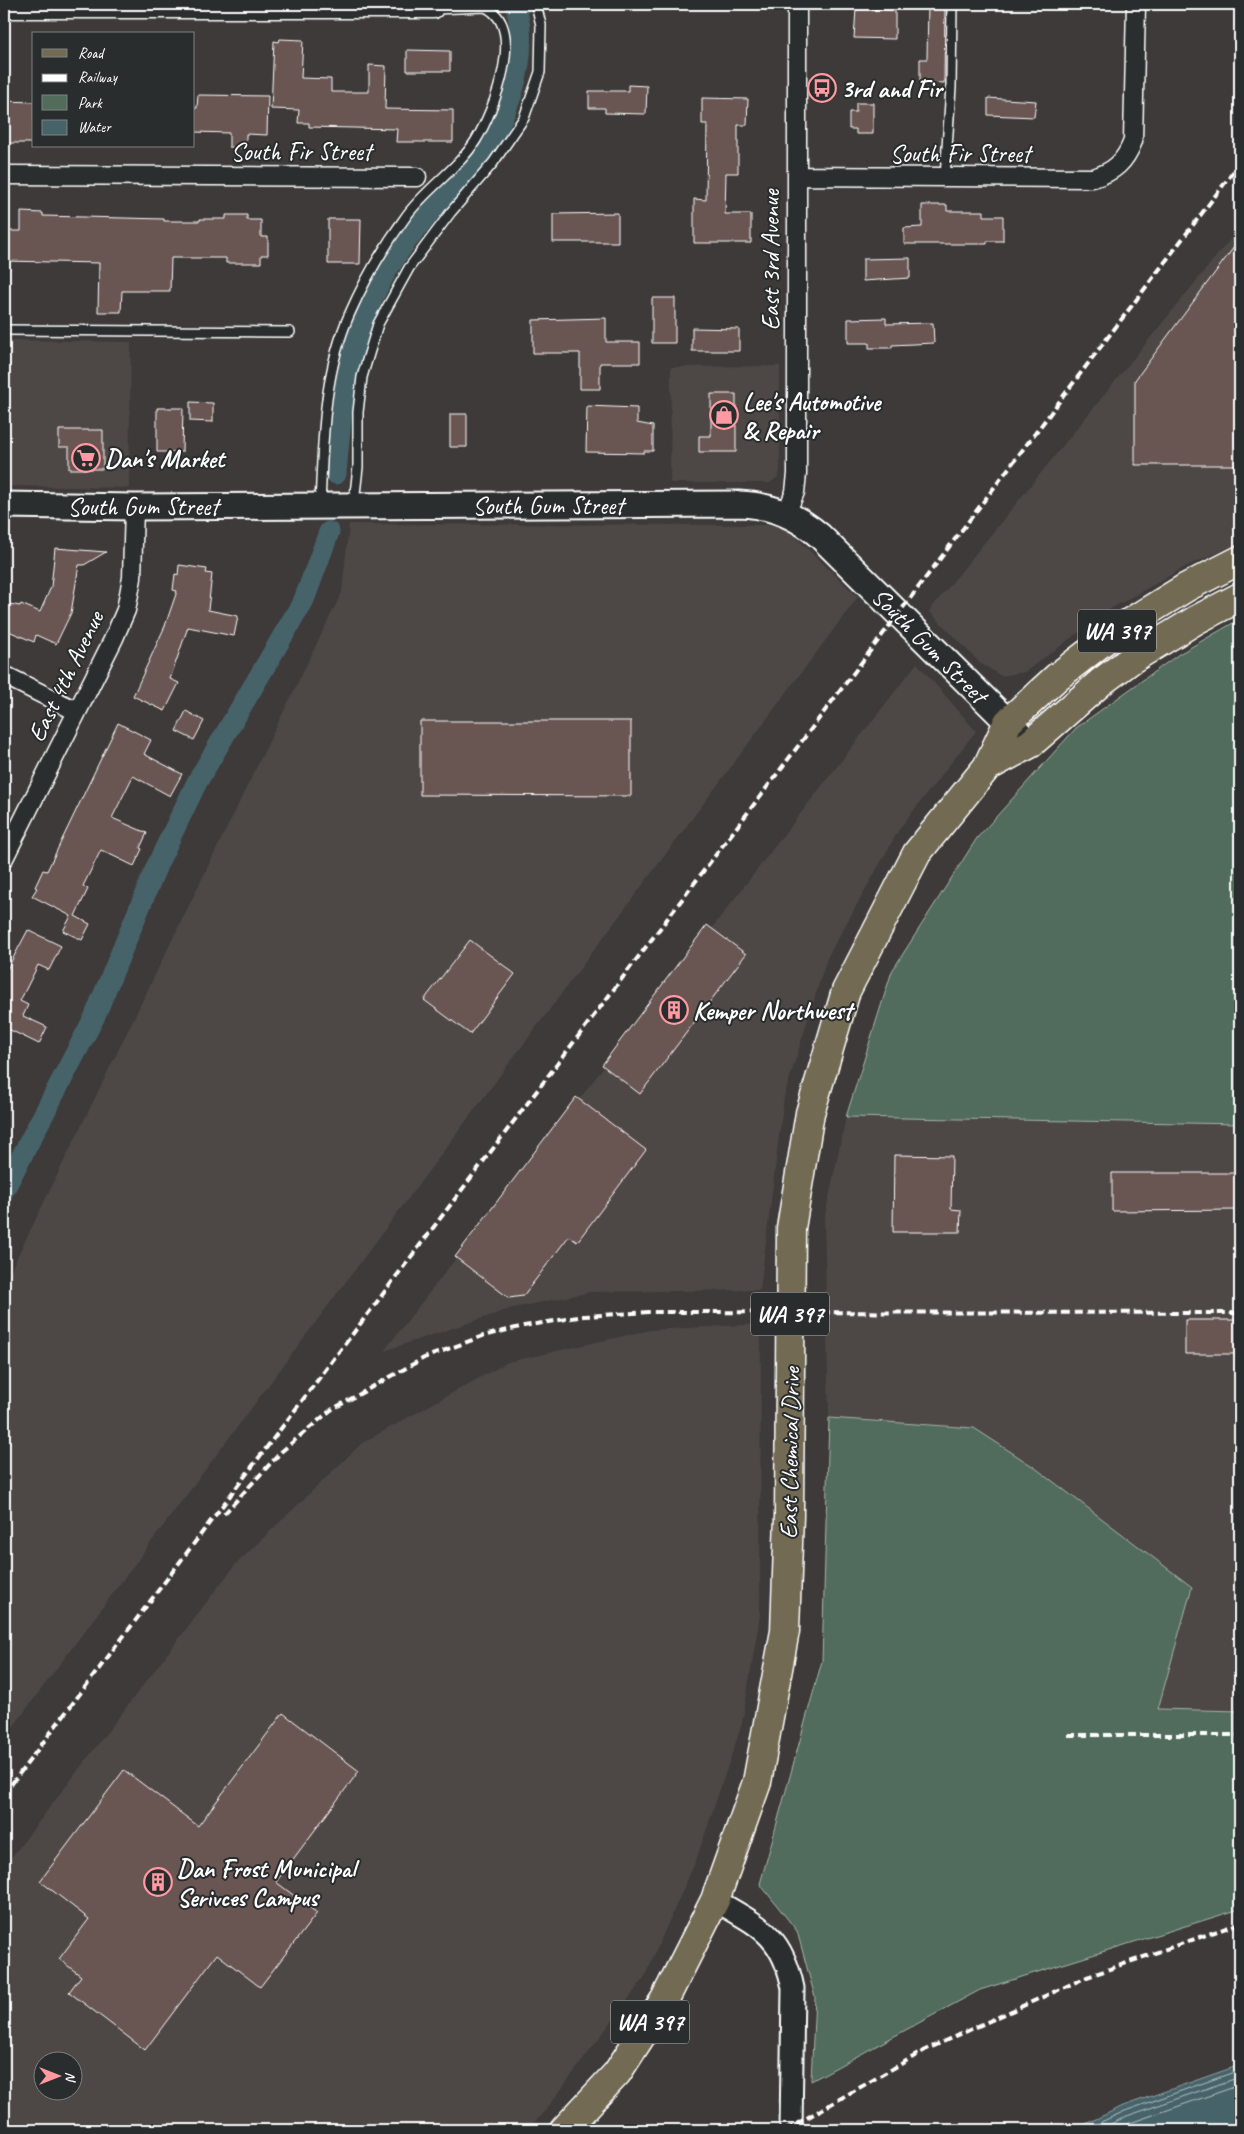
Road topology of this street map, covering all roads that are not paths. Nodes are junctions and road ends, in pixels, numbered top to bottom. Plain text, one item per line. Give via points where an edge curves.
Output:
1 (536, 4) edge
2 (797, 4) edge
3 (952, 4) edge
4 (1136, 4) edge
5 (434, 6) edge
6 (4, 9) edge
7 (4, 175) edge
8 (797, 176) junction
9 (417, 177) joint
10 (945, 178) junction
11 (434, 184) junction
12 (4, 330) edge
13 (290, 332) dead end
14 (4, 505) edge
15 (320, 506) junction
16 (353, 506) junction
17 (134, 507) junction
18 (786, 514) junction
19 (1240, 560) edge
20 (1240, 597) edge
21 (4, 675) edge
22 (76, 711) junction
23 (1008, 722) junction
24 (1030, 744) junction
25 (987, 767) junction
26 (4, 858) edge
27 (715, 1900) junction
28 (564, 2130) edge
29 (791, 2130) edge

1 - 16 lane via 541,25 540,72 524,118 493,163 409,268 378,324 362,377
2 - 8 street, East 3rd Avenue
3 - 10 lane
4 - 10 street, South Fir Street via 1133,141 1128,156 1118,166 1108,174 1093,178
5 - 6 street
5 - 11 lane via 485,7 492,10 504,30 505,49 500,84 475,141
7 - 9 street, South Fir Street
8 - 10 street, South Fir Street
8 - 18 street, East 3rd Avenue via 797,474 795,492
9 - 11 lane
11 - 15 lane via 389,242 349,313 338,343 325,414
12 - 13 lane
14 - 17 main road, South Gum Street
15 - 16 main road, South Gum Street
15 - 17 main road, South Gum Street
16 - 18 main road, South Gum Street via 739,504 759,505
17 - 22 street, East 4th Avenue via 132,578 126,610
18 - 23 main road, South Gum Street via 820,536
19 - 23 main road, South Gum Street / WA 397 via 1186,587 1119,629 1057,677
20 - 24 main road, WA 397 via 1132,659
21 - 22 street
22 - 26 street, East 4th Avenue
23 - 24 main road, South Gum Street
23 - 25 main road, East Chemical Drive / WA 397
24 - 25 main road, East Chemical Drive / WA 397
25 - 27 main road, East Chemical Drive / WA 397 via 917,853 846,991 810,1113 791,1228 785,1631 757,1782
27 - 28 main road, East Chemical Drive / WA 397 via 665,1999 616,2073
27 - 29 street via 759,1925 772,1937 788,1967 793,1988

